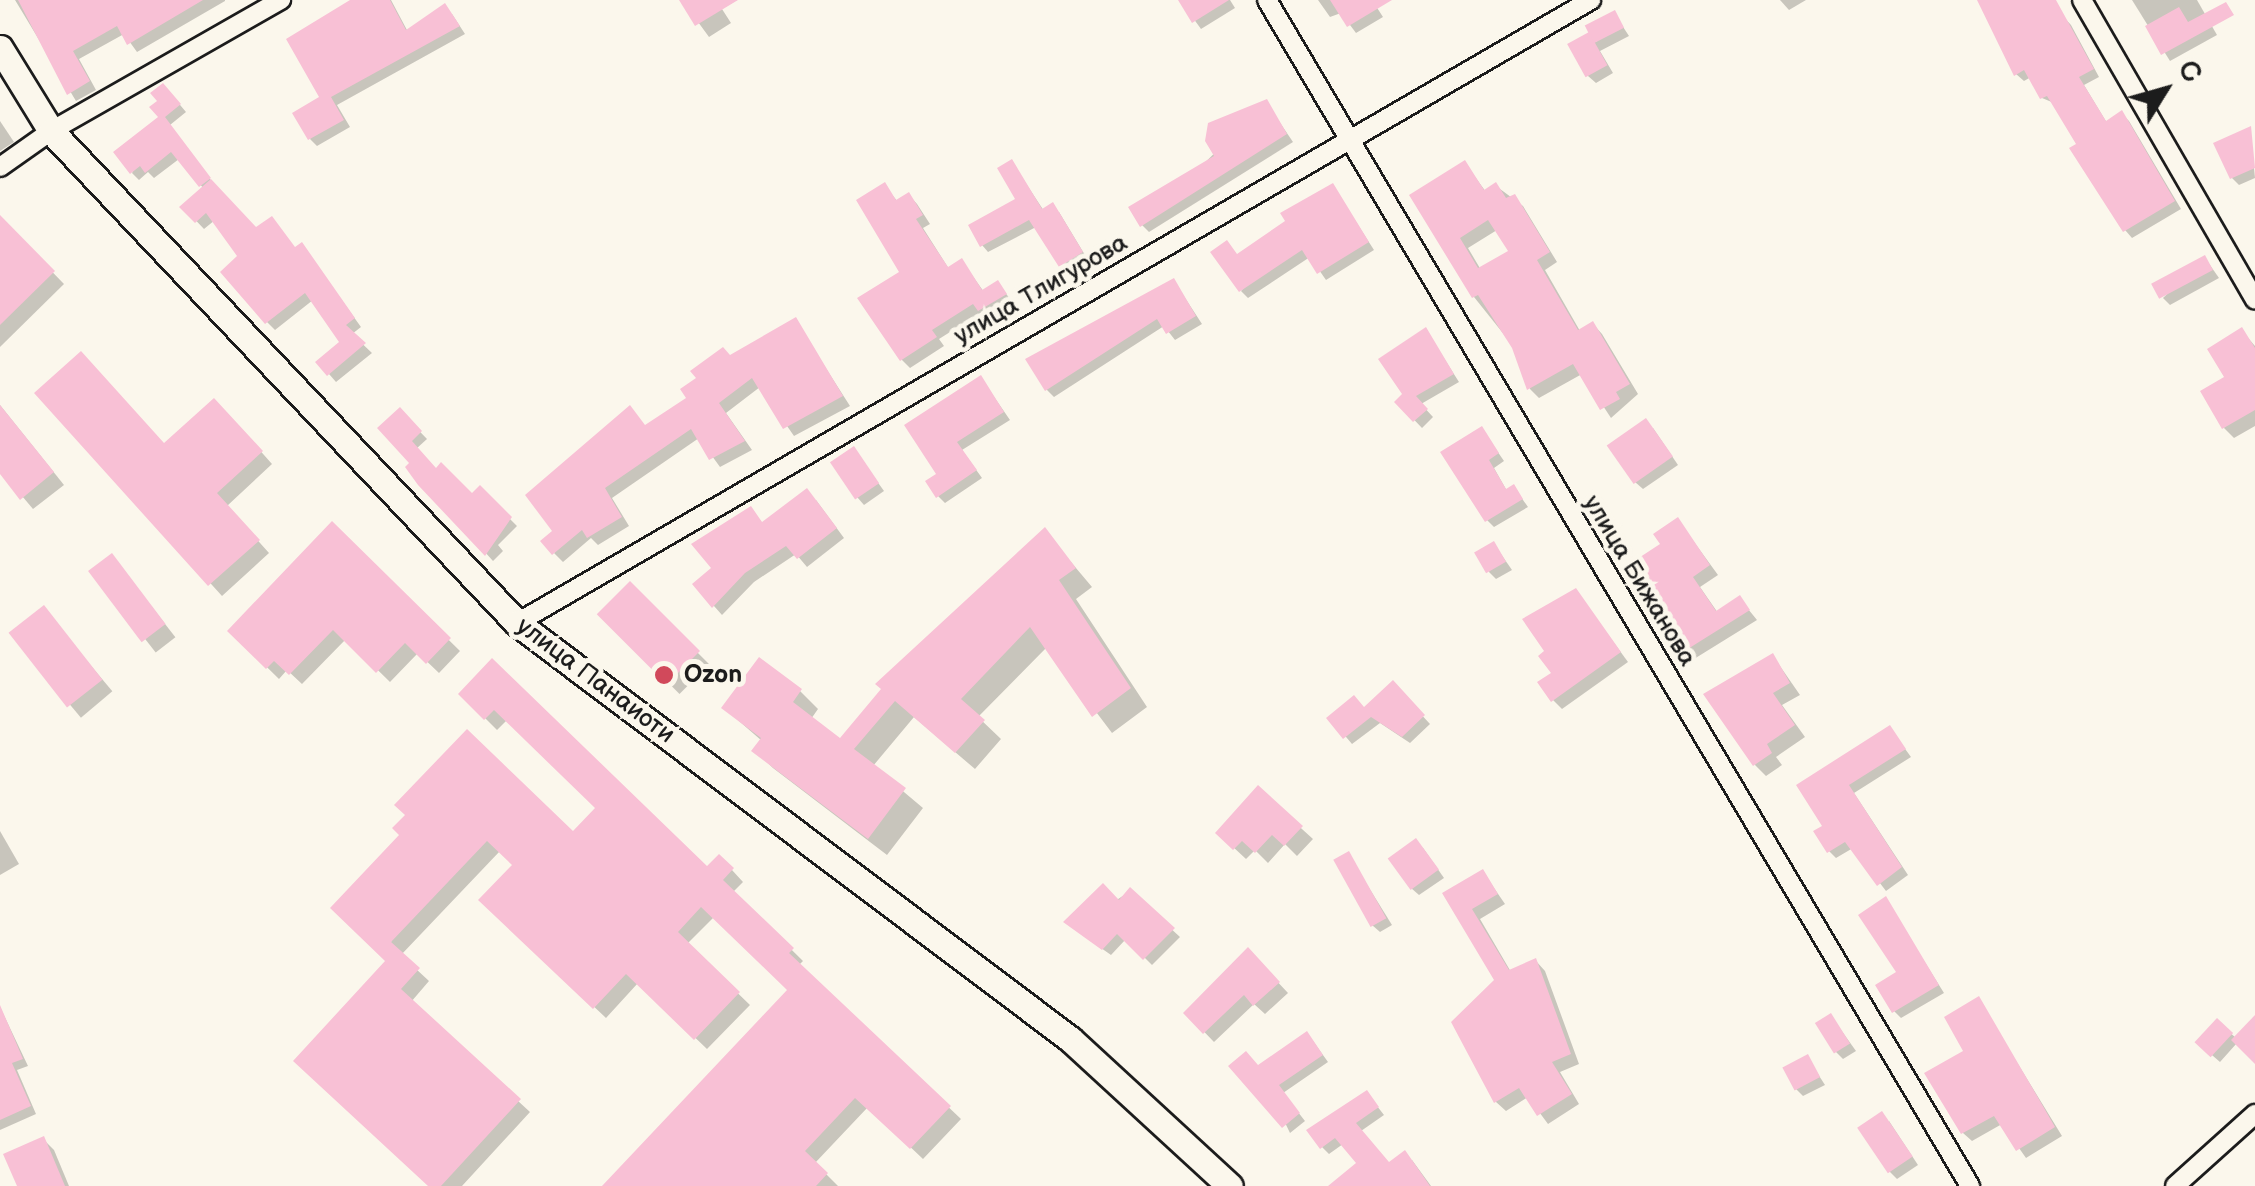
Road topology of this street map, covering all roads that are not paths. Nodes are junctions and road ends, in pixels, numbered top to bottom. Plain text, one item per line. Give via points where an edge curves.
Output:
1 (282, 0) edge
2 (1268, 0) edge
3 (1591, 0) edge
4 (2082, 0) edge
5 (0, 48) edge
6 (51, 130) junction
7 (1348, 140) junction
8 (0, 167) edge
9 (2255, 300) edge
10 (518, 624) junction
11 (2255, 1114) edge
12 (1230, 1186) edge
13 (1970, 1186) edge
14 (2175, 1186) edge

1 - 6 street
2 - 7 street, улица Бижанова
3 - 7 street, улица Тлигурова
4 - 9 street
5 - 6 street, улица Панаиоти
6 - 8 street
6 - 10 street, улица Панаиоти
7 - 10 street, улица Тлигурова
7 - 13 street, улица Бижанова
10 - 12 street, улица Панаиоти via 1070,1040
11 - 14 street

